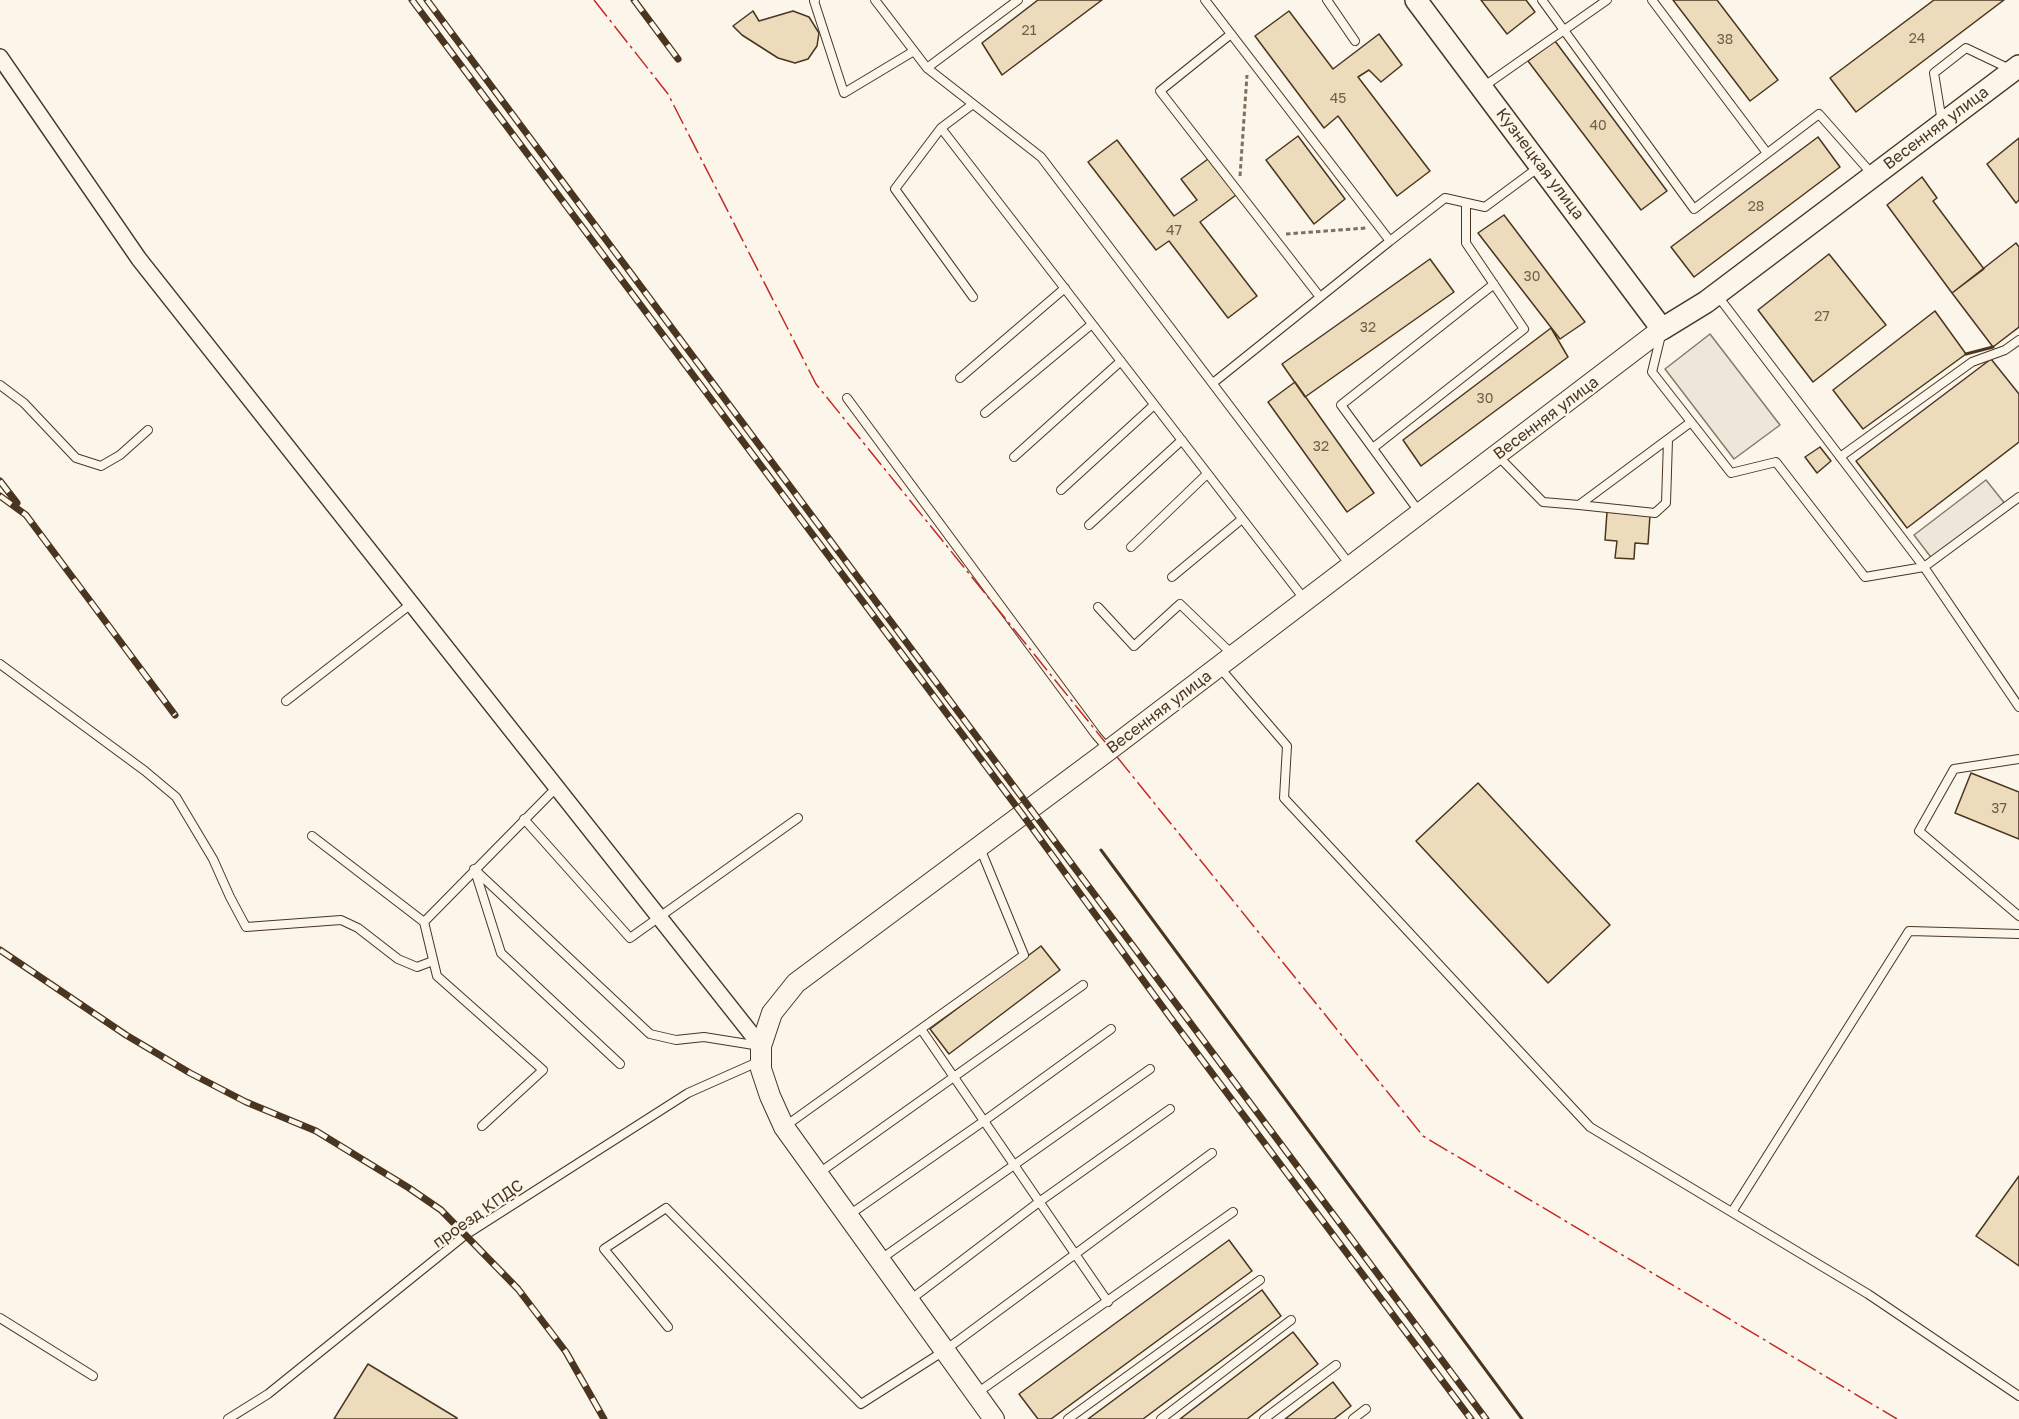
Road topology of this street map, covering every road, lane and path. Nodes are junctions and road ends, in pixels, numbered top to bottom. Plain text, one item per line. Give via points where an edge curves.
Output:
1 (815, 0) edge
2 (875, 0) edge
3 (1018, 0) edge
4 (1206, 0) edge
5 (1328, 0) edge
6 (1416, 0) edge
7 (1542, 0) edge
8 (1607, 0) edge
9 (1652, 0) edge
10 (1563, 29) junction
11 (1232, 34) junction
12 (1355, 41) dead end
13 (914, 51) junction
14 (1248, 55) junction
15 (0, 57) edge
16 (927, 68) junction
17 (2016, 68) edge
18 (1482, 87) junction
19 (973, 104) junction
20 (1942, 123) junction
21 (941, 128) junction
22 (1767, 153) junction
23 (1541, 166) junction
24 (1873, 175) junction
25 (1239, 193) junction
26 (1467, 203) junction
27 (1379, 227) junction
28 (1272, 235) junction
29 (1390, 241) junction
30 (1494, 284) junction
31 (1065, 288) junction
32 (1716, 294) junction
33 (973, 297) dead end
34 (1320, 297) junction
35 (1092, 324) junction
36 (1662, 329) junction
37 (2019, 340) edge
38 (1121, 361) junction
39 (960, 378) dead end
40 (1213, 383) junction
41 (0, 385) edge
42 (847, 398) dead end
43 (1154, 405) junction
44 (984, 413) dead end
45 (1691, 422) junction
46 (148, 430) dead end
47 (1182, 440) junction
48 (1668, 440) junction
49 (1373, 448) junction
50 (1497, 455) junction
51 (1014, 457) dead end
52 (1840, 457) junction
53 (1207, 474) junction
54 (1061, 490) dead end
55 (2019, 497) edge
56 (1579, 505) junction
57 (1420, 514) junction
58 (1242, 519) junction
59 (1089, 525) dead end
60 (1131, 547) dead end
61 (1351, 566) junction
62 (1924, 567) junction
63 (1172, 577) dead end
64 (1305, 601) junction
65 (411, 604) junction
66 (1098, 607) dead end
67 (1226, 661) junction
68 (0, 664) edge
69 (286, 701) dead end
70 (2019, 707) edge
71 (1109, 750) junction
72 (2019, 759) edge
73 (556, 788) junction
74 (798, 818) dead end
75 (524, 819) junction
76 (312, 836) dead end
77 (979, 847) junction
78 (474, 869) junction
79 (2019, 916) edge
80 (659, 918) junction
81 (424, 922) junction
82 (2019, 934) edge
83 (433, 961) junction
84 (1083, 985) dead end
85 (921, 1029) junction
86 (1111, 1029) dead end
87 (761, 1053) junction
88 (620, 1064) dead end
89 (1150, 1069) dead end
90 (954, 1077) junction
91 (1170, 1109) dead end
92 (984, 1121) junction
93 (482, 1126) dead end
94 (784, 1128) junction
95 (1212, 1154) dead end
96 (1015, 1166) junction
97 (818, 1174) junction
98 (1039, 1202) junction
99 (1233, 1212) dead end
100 (1732, 1212) junction
101 (848, 1216) junction
102 (1075, 1253) junction
103 (879, 1260) junction
104 (1260, 1280) dead end
105 (909, 1300) junction
106 (1108, 1302) junction
107 (0, 1318) edge
108 (1291, 1320) dead end
109 (668, 1327) dead end
110 (944, 1350) junction
111 (1336, 1365) dead end
112 (93, 1376) dead end
113 (975, 1394) junction
114 (2019, 1396) edge
115 (1366, 1409) dead end
116 (228, 1419) edge
117 (994, 1419) edge
118 (1068, 1419) edge
119 (1161, 1419) edge
120 (1264, 1419) edge
121 (1353, 1419) edge

1 - 13 lane via 844,93
2 - 13 lane
3 - 16 lane
4 - 11 lane
5 - 12 lane
6 - 18 main road, Кузнецкая улица
7 - 10 lane
8 - 10 lane
9 - 22 lane
10 - 18 lane
10 - 22 lane via 1694,209
11 - 14 lane
11 - 25 lane via 1160,90
13 - 16 lane
14 - 25 path
14 - 27 lane
15 - 65 street via 139,259
16 - 19 lane
17 - 20 main road, Весенняя улица
17 - 20 lane via 1966,48 1934,73
18 - 23 main road, Кузнецкая улица
19 - 21 lane
19 - 40 lane via 1041,157
20 - 24 main road, Весенняя улица
21 - 31 lane
21 - 33 lane via 894,189
22 - 24 lane via 1819,114
23 - 26 lane via 1485,207
23 - 36 main road, Кузнецкая улица
24 - 32 main road, Весенняя улица
25 - 28 lane
26 - 29 lane via 1445,198
26 - 30 lane via 1466,243
27 - 28 path
27 - 29 lane
28 - 34 lane
29 - 34 lane
30 - 49 lane via 1524,329
30 - 49 lane via 1341,405
31 - 35 lane
31 - 39 lane
32 - 36 main road, Весенняя улица
32 - 52 lane
34 - 40 lane
35 - 38 lane
35 - 44 lane
36 - 45 lane via 1652,372
36 - 50 street, Весенняя улица
37 - 52 lane via 2005,350 1972,362
38 - 43 lane
38 - 51 lane
40 - 61 lane
41 - 46 lane via 24,403 76,458 101,466
42 - 71 lane
43 - 47 lane
43 - 54 lane
45 - 48 lane
45 - 62 lane via 1731,473 1776,462 1866,578
47 - 53 lane
47 - 59 lane
48 - 56 lane
48 - 56 lane via 1666,503 1655,513
49 - 57 lane
50 - 56 lane via 1542,502
50 - 57 street, Весенняя улица
52 - 62 lane
53 - 58 lane
53 - 60 lane
55 - 62 lane
57 - 61 street, Весенняя улица
58 - 63 lane
58 - 64 lane
61 - 64 street, Весенняя улица
62 - 70 lane
64 - 67 street, Весенняя улица
65 - 69 lane
65 - 73 street
66 - 67 lane via 1134,646 1180,604
67 - 71 street, Весенняя улица
67 - 100 lane via 1287,746 1284,798 1590,1127
68 - 83 lane via 176,797 213,859 246,927 341,920 398,959 417,967
71 - 77 street, Весенняя улица
72 - 79 lane via 1954,769 1919,831
73 - 75 lane
73 - 80 street
74 - 80 lane
75 - 78 lane
75 - 80 lane via 630,938
76 - 81 lane
77 - 85 lane via 1024,955
77 - 87 street, Весенняя улица via 796,983 772,1013
78 - 81 lane
78 - 87 lane via 650,1034 676,1040 704,1037
78 - 88 lane via 501,953
80 - 87 street
81 - 83 lane
82 - 100 lane via 1909,931
83 - 93 lane via 436,976 543,1070
84 - 90 lane
85 - 90 lane
85 - 94 lane
86 - 92 lane
87 - 94 street via 761,1069
87 - 116 lane, проезд КПДС via 687,1094 464,1236 268,1394
89 - 96 lane
90 - 92 lane
90 - 97 lane
91 - 98 lane
92 - 96 lane
92 - 101 lane
94 - 97 street
95 - 102 lane
96 - 98 lane
96 - 103 lane
97 - 101 street
98 - 102 lane
98 - 105 lane
99 - 106 lane
100 - 114 lane via 1868,1294
101 - 103 street
102 - 106 lane
102 - 110 lane
103 - 105 street
104 - 118 lane
105 - 110 street
106 - 113 lane
107 - 112 lane
108 - 119 lane
109 - 110 lane via 604,1249 666,1208 861,1404
110 - 113 street
111 - 120 lane
113 - 117 street
115 - 121 lane

